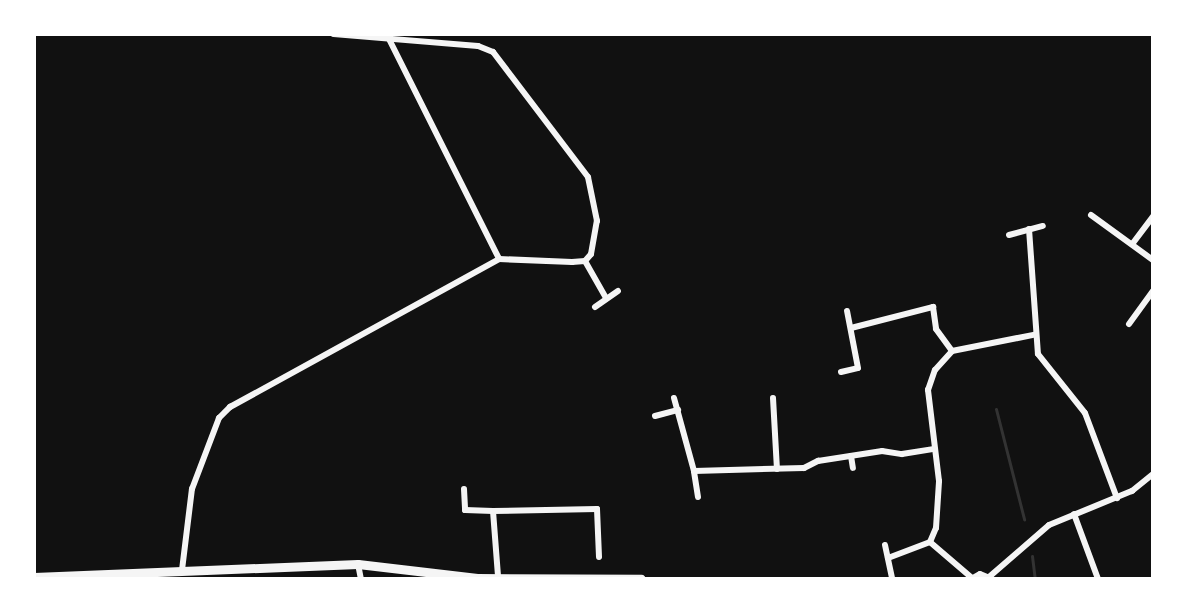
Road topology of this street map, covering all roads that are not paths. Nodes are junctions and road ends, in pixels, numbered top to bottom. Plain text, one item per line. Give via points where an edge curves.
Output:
1 (333, 34) edge
2 (423, 38) edge
3 (389, 39) junction
4 (1091, 215) dead end
5 (1153, 216) edge
6 (1043, 226) dead end
7 (1029, 229) junction
8 (1009, 235) dead end
9 (1133, 243) junction
10 (499, 259) junction
11 (1153, 260) edge
12 (585, 261) junction
13 (618, 291) dead end
14 (1153, 291) edge
15 (606, 298) junction
16 (595, 307) dead end
17 (847, 311) dead end
18 (1129, 324) dead end
19 (851, 328) junction
20 (1033, 335) junction
21 (952, 351) junction
22 (841, 372) dead end
23 (674, 398) dead end
24 (773, 398) dead end
25 (678, 410) junction
26 (655, 416) dead end
27 (933, 449) junction
28 (851, 456) junction
29 (853, 468) dead end
30 (777, 469) junction
31 (694, 471) junction
32 (1153, 474) edge
33 (464, 489) dead end
34 (698, 497) dead end
35 (1117, 498) junction
36 (493, 511) junction
37 (1074, 514) junction
38 (930, 542) junction
39 (885, 545) dead end
40 (599, 557) dead end
41 (888, 558) junction
42 (358, 564) junction
43 (182, 570) junction
44 (498, 576) junction
45 (34, 577) edge
46 (528, 577) edge
47 (971, 578) edge
48 (991, 578) edge
49 (361, 579) edge
50 (641, 579) edge
51 (892, 579) edge
52 (1098, 579) edge

1 - 3 street
2 - 3 street
2 - 12 street via 493,52 588,177 597,221
3 - 10 street
4 - 9 street
5 - 9 street
6 - 7 street
7 - 8 street
7 - 20 street
9 - 11 street
10 - 12 street
10 - 43 street via 219,418 192,489
12 - 15 street
13 - 15 street
14 - 18 street
15 - 16 street
17 - 19 street
19 - 21 street via 933,307 936,329
19 - 22 street via 858,368
20 - 21 street
20 - 35 street via 1046,370 1094,428
21 - 27 street via 935,370 928,390
23 - 25 street
24 - 30 street
25 - 26 street
25 - 31 street
27 - 28 street
27 - 38 street via 939,493
28 - 29 street
28 - 30 street
30 - 31 street
31 - 34 street
32 - 35 street
33 - 36 street via 465,510
35 - 37 street
36 - 40 street via 597,509
36 - 44 street
37 - 48 street via 1032,536
37 - 52 street
38 - 41 street
38 - 47 street via 942,558
39 - 41 street
41 - 51 street
42 - 43 main road
42 - 44 main road via 423,574
42 - 49 street
43 - 45 main road
44 - 46 main road
46 - 50 main road
47 - 48 street

